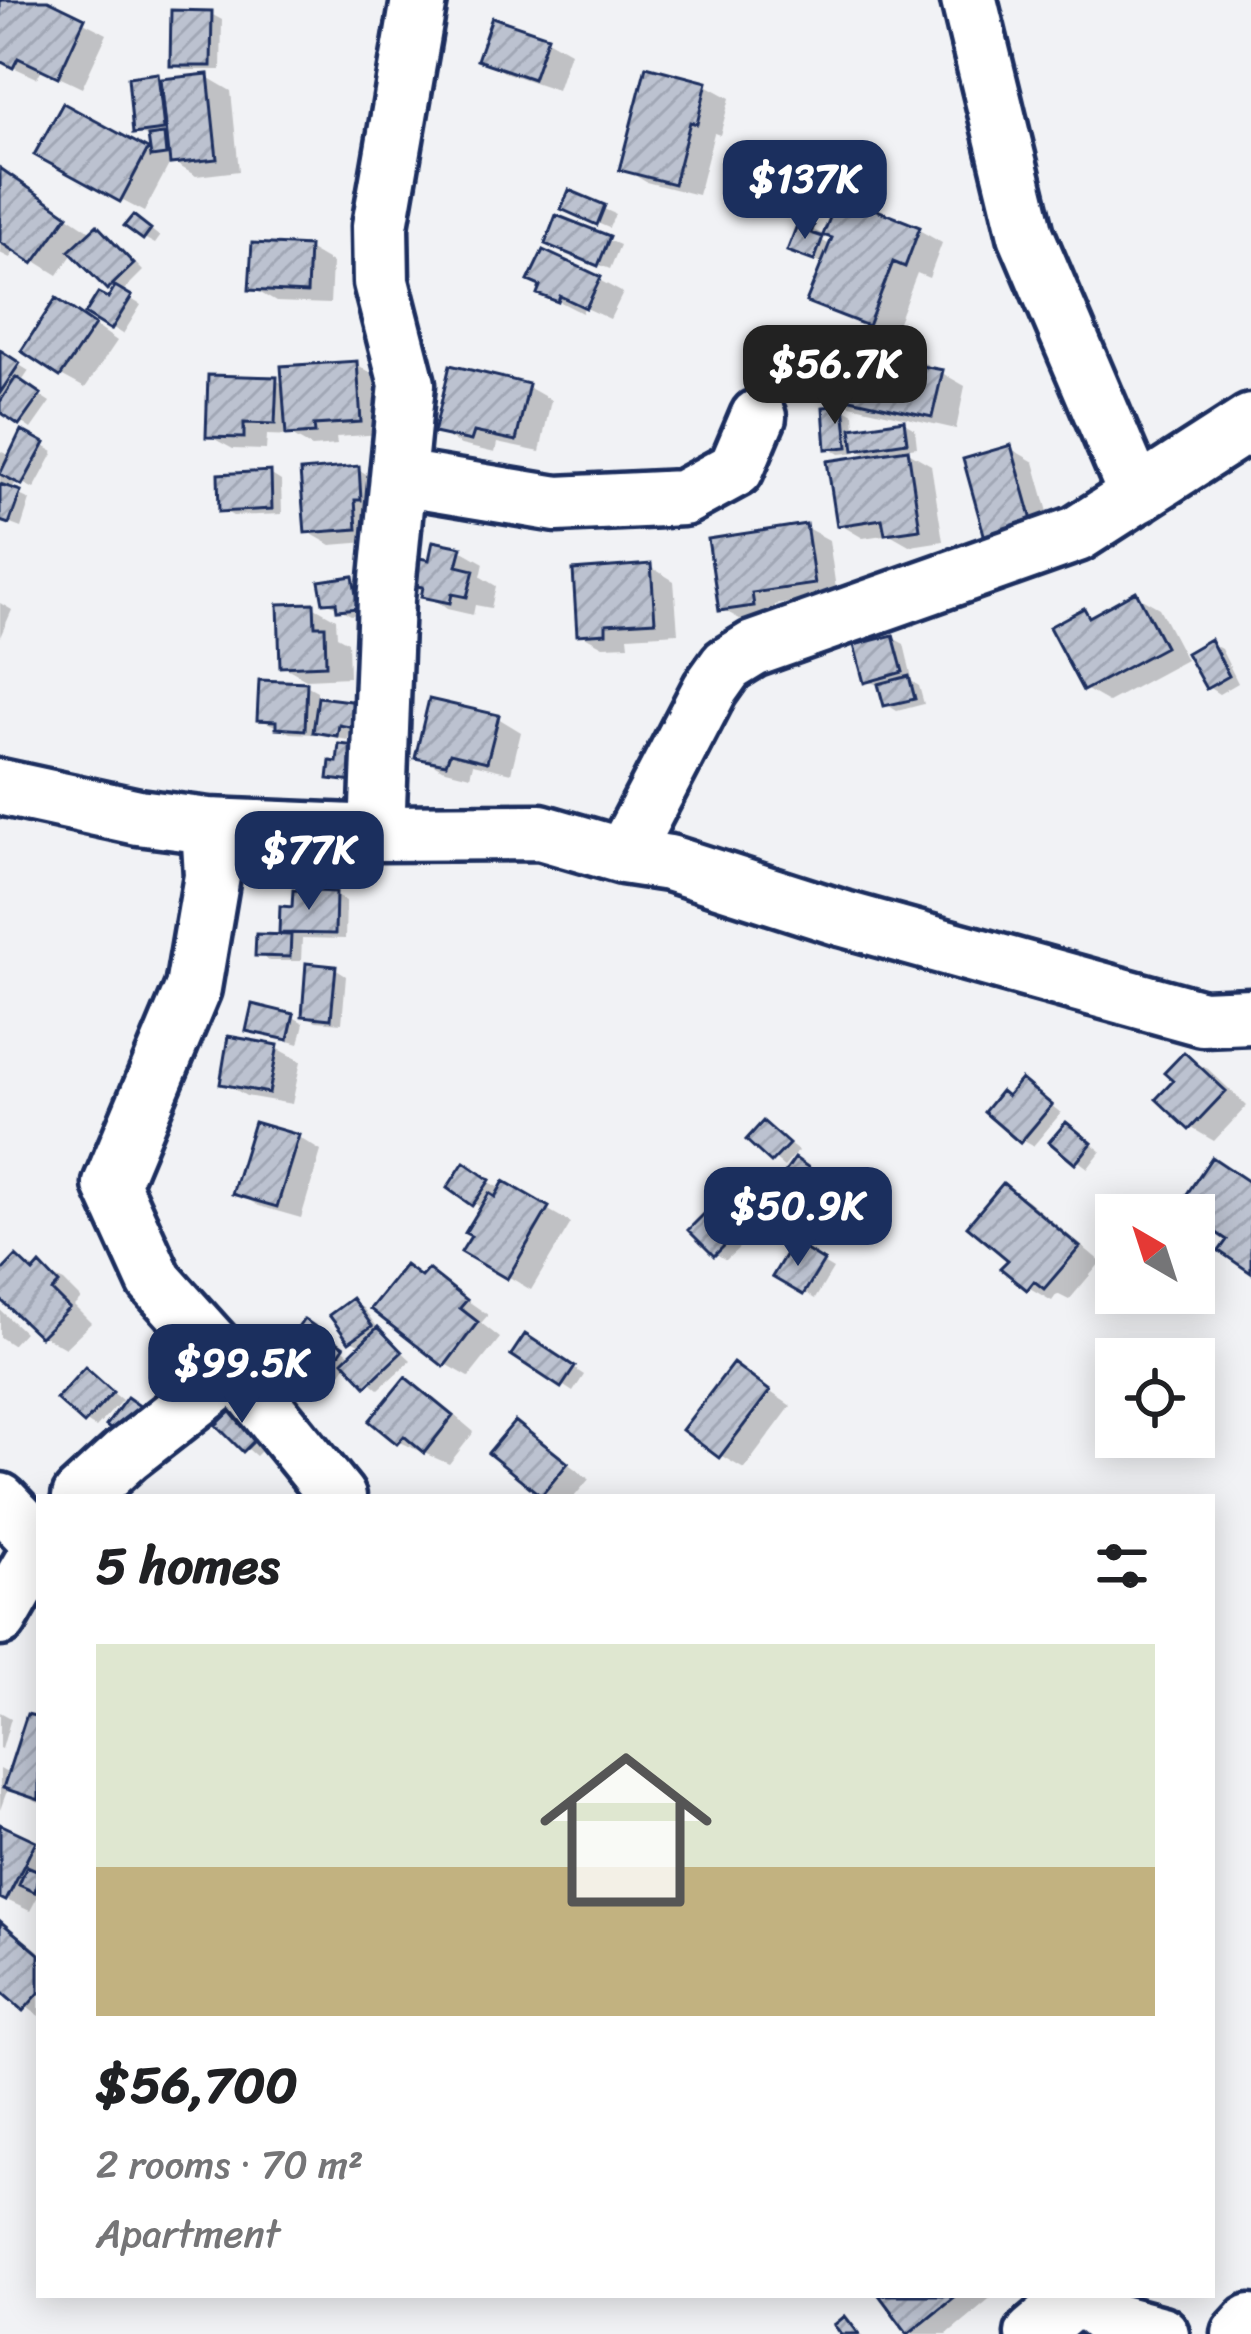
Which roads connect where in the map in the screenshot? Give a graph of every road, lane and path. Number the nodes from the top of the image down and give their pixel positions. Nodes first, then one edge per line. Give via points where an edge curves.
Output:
1 (419, 0) edge
2 (969, 0) edge
3 (758, 417) dead end
4 (1251, 422) edge
5 (400, 478) junction
6 (1137, 496) junction
7 (0, 787) edge
8 (209, 826) junction
9 (376, 832) junction
10 (623, 856) junction
11 (1251, 1016) edge
12 (236, 1370) junction
13 (83, 1494) edge
14 (336, 1494) edge
15 (0, 1501) edge
16 (36, 1543) edge
17 (36, 1552) edge
18 (0, 1618) edge
19 (1075, 2298) edge
20 (1083, 2298) edge
21 (1251, 2322) edge
22 (1033, 2334) edge
23 (1161, 2334) edge
24 (1240, 2334) edge

1 - 5 street via 380,226 384,298 406,384
2 - 6 street via 1026,235
3 - 5 street via 736,469 683,498 557,504
4 - 6 street
5 - 9 street
6 - 10 street via 1077,534 727,665
7 - 8 street
8 - 9 street
8 - 12 street via 212,876 193,988 111,1184 155,1281
9 - 10 street via 540,832
10 - 11 street via 1202,1018
12 - 13 street
12 - 14 street
15 - 16 street
17 - 18 street
19 - 22 street
20 - 23 street via 1109,2320
21 - 24 street

